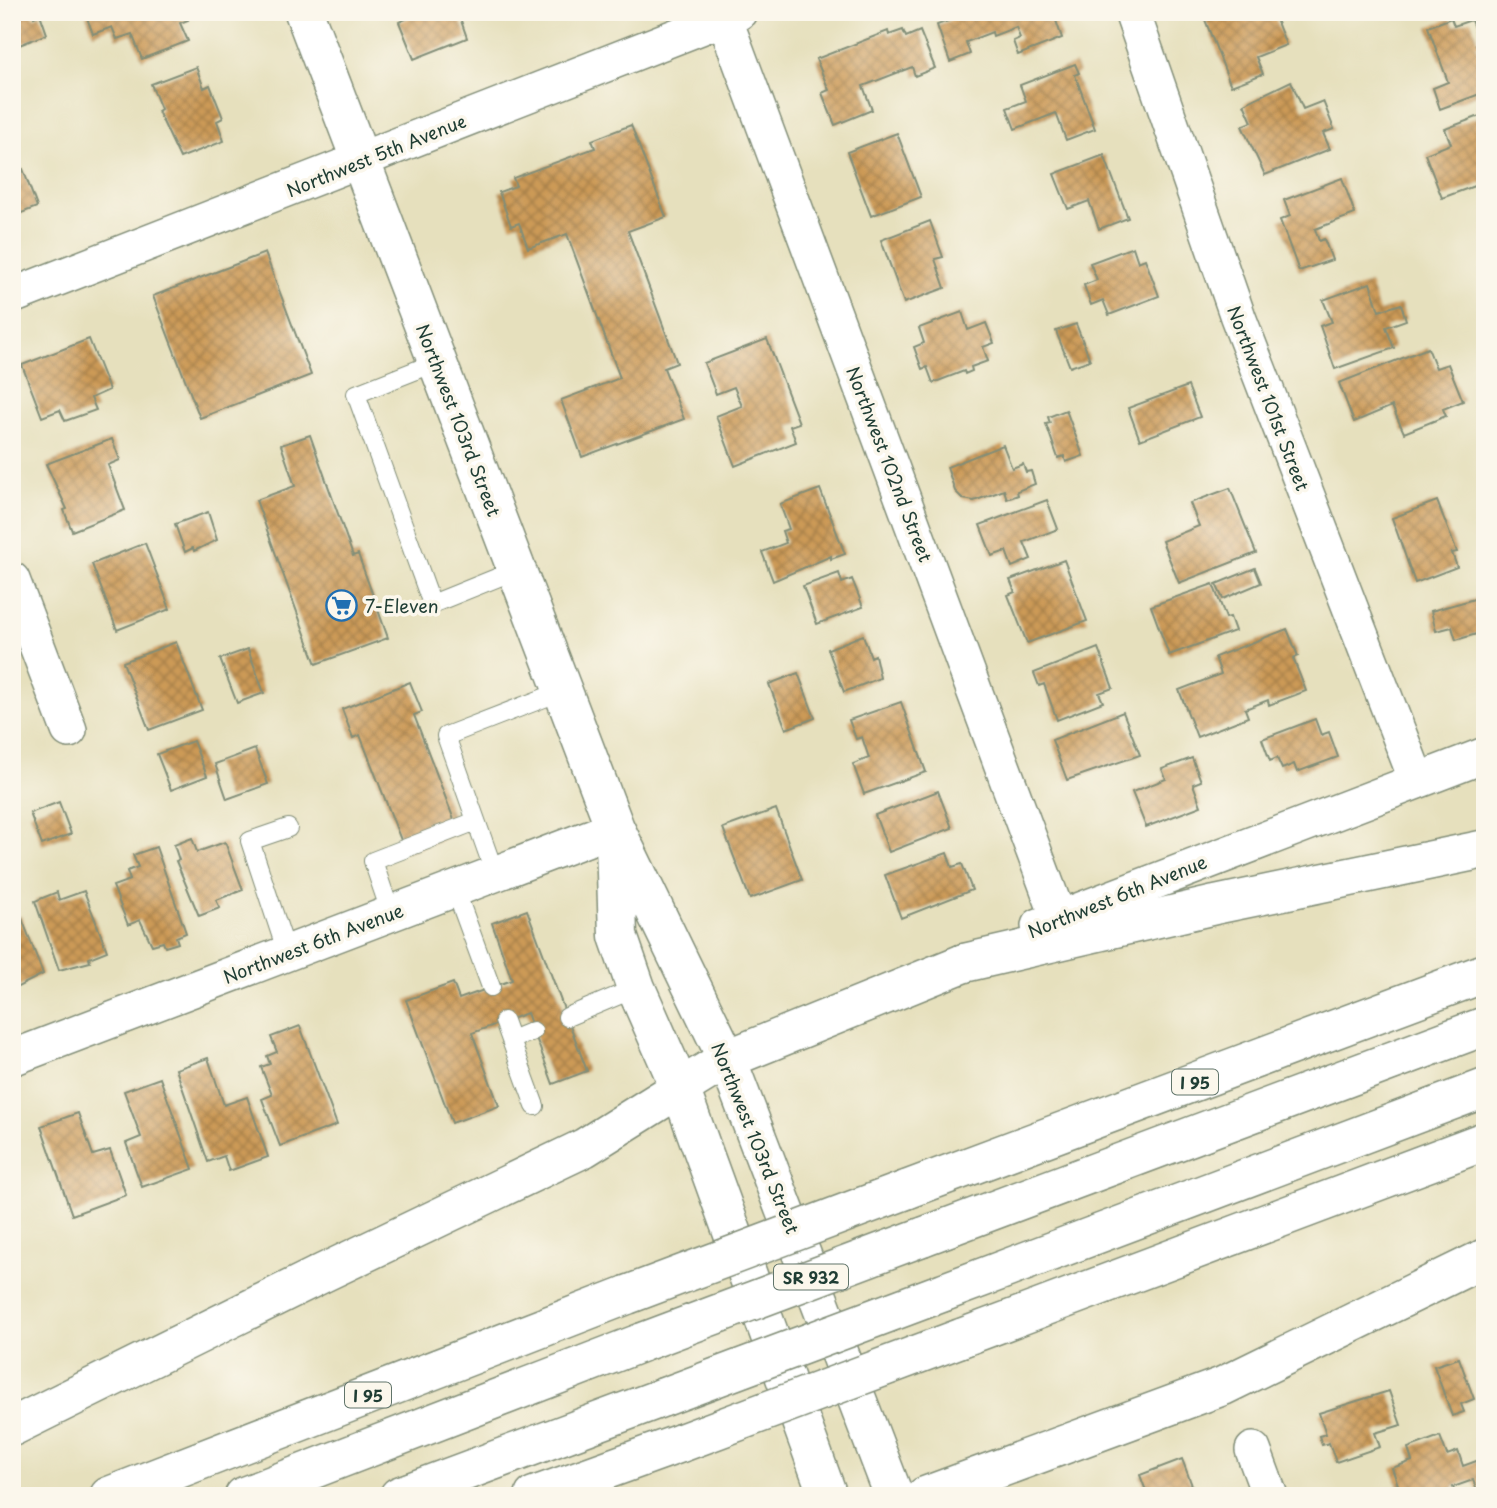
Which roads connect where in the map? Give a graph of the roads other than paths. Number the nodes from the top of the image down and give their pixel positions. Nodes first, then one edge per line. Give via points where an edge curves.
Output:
1 (304, 12) edge
2 (1132, 12) edge
3 (728, 14) edge
4 (361, 161) junction
5 (12, 296) edge
6 (437, 362) junction
7 (516, 570) junction
8 (12, 580) edge
9 (562, 691) junction
10 (69, 730) dead end
11 (1485, 755) edge
12 (1417, 780) junction
13 (476, 821) junction
14 (288, 828) dead end
15 (615, 828) junction
16 (1485, 849) edge
17 (495, 874) junction
18 (455, 889) junction
19 (391, 914) junction
20 (1058, 916) junction
21 (288, 953) junction
22 (964, 963) junction
23 (1485, 973) edge
24 (491, 987) dead end
25 (636, 988) junction
26 (567, 1017) dead end
27 (504, 1021) dead end
28 (1485, 1026) edge
29 (533, 1031) dead end
30 (511, 1040) junction
31 (12, 1058) edge
32 (727, 1059) junction
33 (680, 1088) junction
34 (1485, 1088) edge
35 (535, 1106) dead end
36 (1485, 1141) edge
37 (1485, 1258) edge
38 (12, 1427) edge
39 (1252, 1450) dead end
40 (1009, 1463) junction
41 (109, 1496) edge
42 (244, 1496) edge
43 (399, 1496) edge
44 (534, 1496) edge
45 (828, 1496) edge
46 (894, 1496) edge
47 (925, 1496) edge
48 (974, 1496) edge
49 (1270, 1496) edge

1 - 4 main road, Northwest 103rd Street / SR 932
2 - 12 street, Northwest 101st Street via 1238,317
3 - 4 street, Northwest 5th Avenue
3 - 20 street, Northwest 102nd Street
4 - 5 street, Northwest 5th Avenue
4 - 6 main road, Northwest 103rd Street / SR 932
6 - 7 main road, Northwest 103rd Street / SR 932
6 - 7 lane via 356,394 432,604
7 - 9 main road, Northwest 103rd Street / SR 932
8 - 10 street
9 - 13 lane via 446,736
9 - 15 main road, Northwest 103rd Street / SR 932
11 - 12 street, Northwest 6th Avenue
12 - 20 street, Northwest 6th Avenue
13 - 17 lane
13 - 19 lane via 373,861
14 - 21 lane via 250,841
15 - 17 street, Northwest 6th Avenue
15 - 25 main road, Northwest 103rd Street / SR 932 via 618,936
15 - 32 main road, Northwest 103rd Street / SR 932
16 - 22 main road
17 - 18 street, Northwest 6th Avenue
18 - 19 street, Northwest 6th Avenue
18 - 24 lane
19 - 21 street, Northwest 6th Avenue
20 - 22 street, Northwest 6th Avenue
21 - 31 street, Northwest 6th Avenue
22 - 32 main road, Northwest 6th Avenue
23 - 41 main road, I 95, bridge via 627,1295
25 - 26 lane
25 - 33 main road, Northwest 103rd Street / SR 932
27 - 30 lane
28 - 42 main road, bridge
29 - 30 lane
30 - 35 lane
32 - 33 main road, Northwest 6th Avenue
32 - 46 main road, Northwest 103rd Street / SR 932
33 - 38 main road, Northwest 6th Avenue via 584,1148
33 - 45 main road, Northwest 103rd Street / SR 932
34 - 43 main road, bridge
36 - 44 main road, bridge
37 - 40 main road via 1223,1386
39 - 49 street
40 - 47 main road
40 - 48 main road

